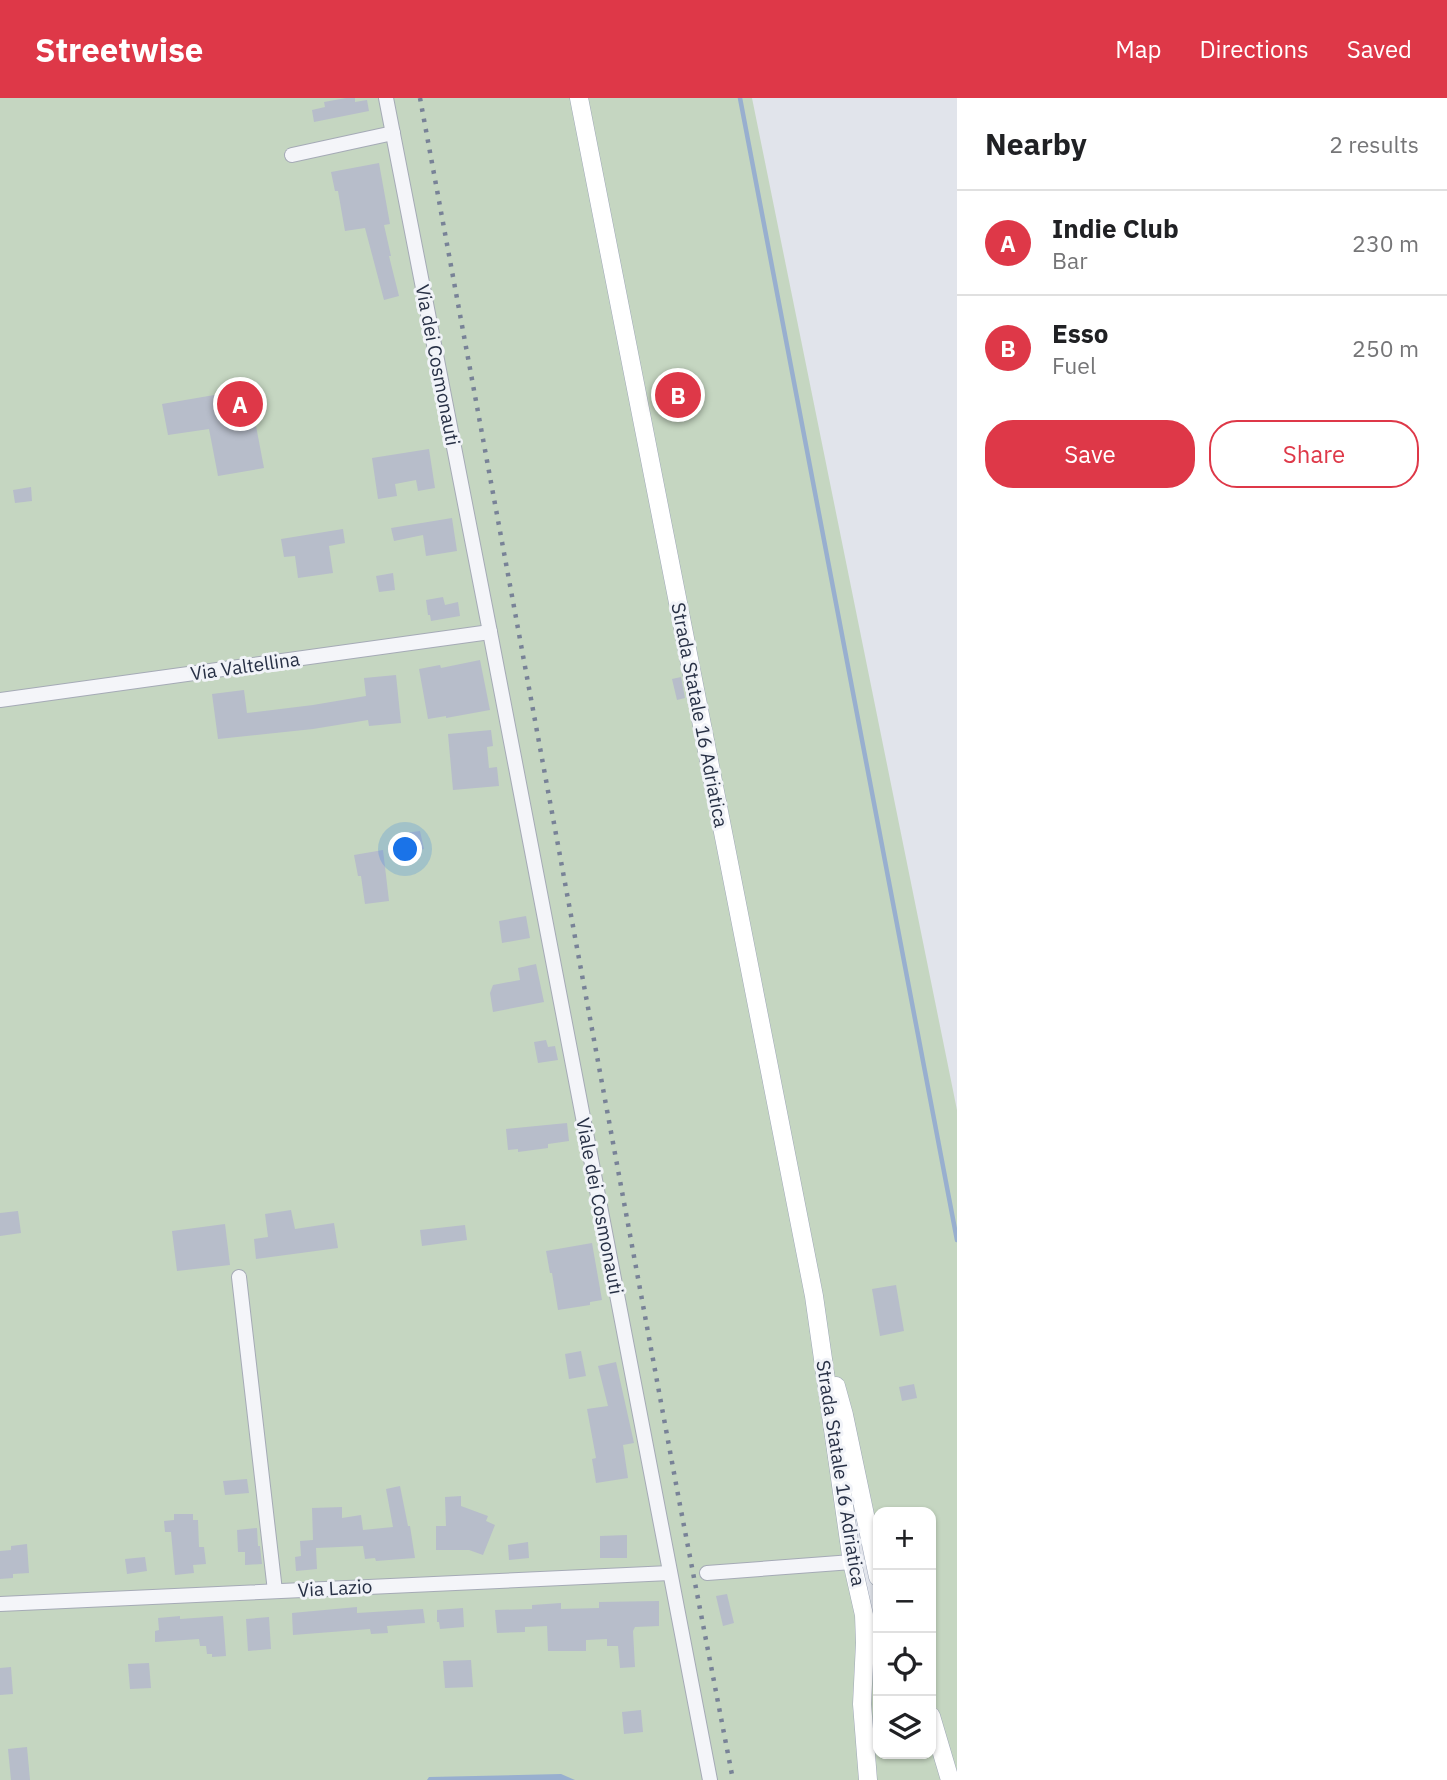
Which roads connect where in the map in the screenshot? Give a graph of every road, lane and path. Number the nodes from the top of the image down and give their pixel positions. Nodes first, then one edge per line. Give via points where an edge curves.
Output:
1 (386, 98) edge
2 (579, 98) edge
3 (393, 133) junction
4 (292, 155) dead end
5 (490, 632) junction
6 (0, 700) edge
7 (239, 1277) dead end
8 (820, 1333) junction
9 (852, 1562) junction
10 (877, 1570) edge
11 (670, 1573) junction
12 (707, 1573) dead end
13 (275, 1591) junction
14 (0, 1604) edge
15 (936, 1733) edge
16 (710, 1780) edge
17 (868, 1780) edge
18 (950, 1780) edge

1 - 3 street, Via dei Cosmonauti
2 - 8 main road, Strada Statale 16 Adriatica
3 - 4 street
3 - 5 street, Via dei Cosmonauti
5 - 6 street, Via Valtellina
5 - 11 street, Viale dei Cosmonauti
7 - 13 street
8 - 9 main road, Strada Statale 16 Adriatica
8 - 10 main road, Strada Statale 16 Adriatica via 844,1415
9 - 12 street
9 - 17 main road, Strada Statale 16 Adriatica via 864,1615 862,1704
11 - 13 street, Via Lazio
11 - 16 street, Viale dei Cosmonauti
13 - 14 street, Via Lazio
15 - 18 main road

